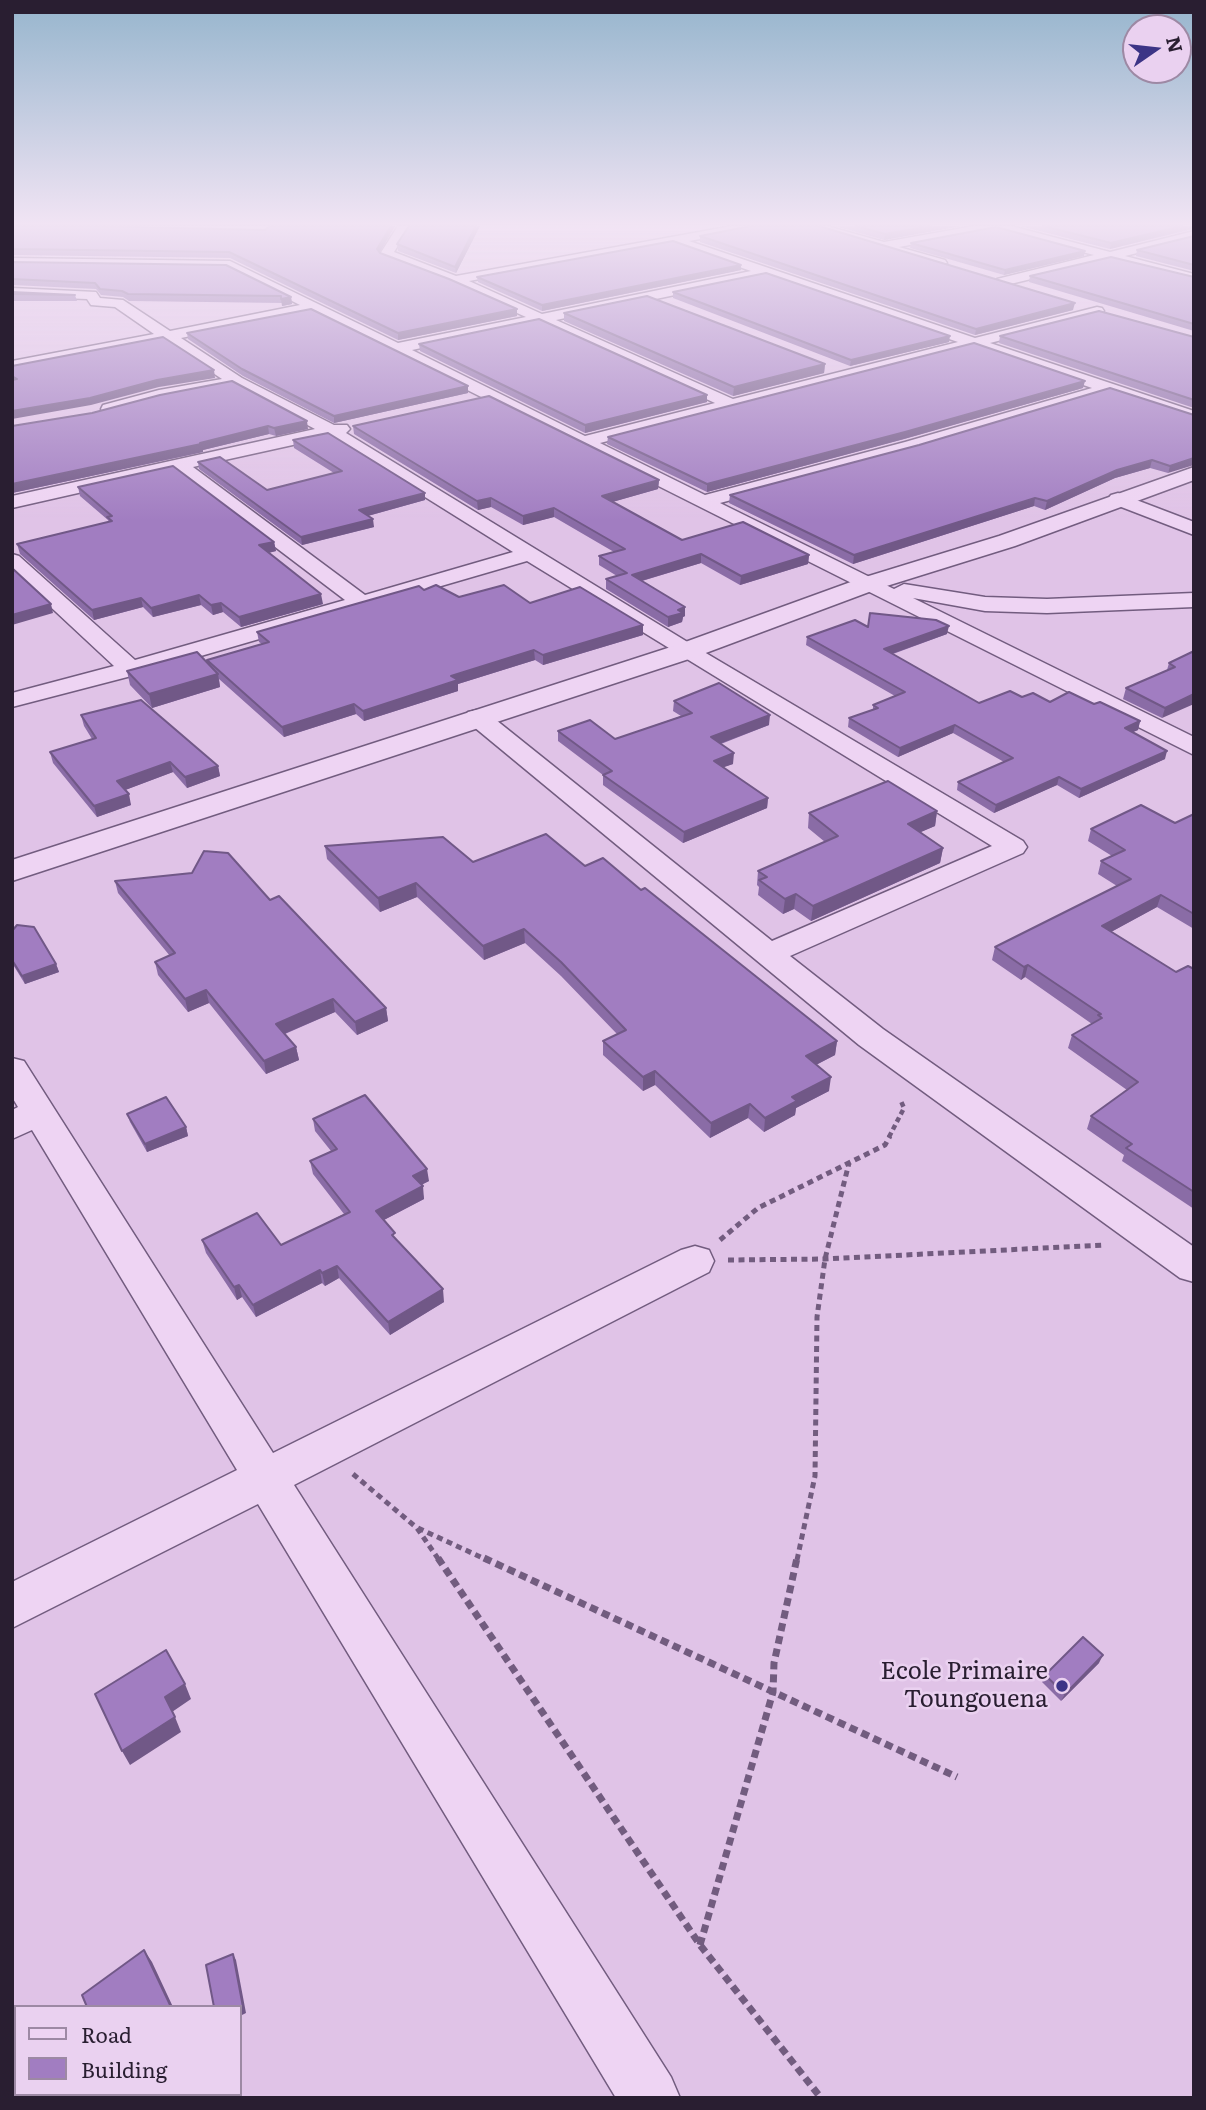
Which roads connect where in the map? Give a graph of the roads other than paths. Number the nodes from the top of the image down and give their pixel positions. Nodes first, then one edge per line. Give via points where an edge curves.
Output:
1 (149, 324) edge
2 (225, 324) edge
3 (350, 324) edge
4 (487, 324) edge
5 (504, 324) edge
6 (551, 324) edge
7 (922, 324) edge
8 (1049, 324) edge
9 (482, 329) junction
10 (166, 336) junction
11 (974, 342) junction
12 (398, 348) junction
13 (826, 365) edge
14 (12, 366) edge
15 (849, 374) junction
16 (236, 382) junction
17 (1109, 388) junction
18 (492, 396) junction
19 (465, 401) edge
20 (731, 404) junction
21 (93, 413) edge
22 (1194, 416) edge
23 (358, 425) edge
24 (331, 431) junction
25 (582, 442) junction
26 (179, 466) junction
27 (1194, 473) edge
28 (1118, 499) junction
29 (704, 501) junction
30 (12, 502) edge
31 (1194, 529) edge
32 (530, 554) junction
33 (12, 560) edge
34 (867, 584) junction
35 (1194, 600) edge
36 (362, 602) junction
37 (686, 651) junction
38 (131, 669) junction
39 (12, 700) edge
40 (477, 717) junction
41 (1194, 747) edge
42 (12, 871) edge
43 (768, 954) junction
44 (12, 1069) edge
45 (25, 1118) edge
46 (695, 1261) road end
47 (1194, 1267) edge
48 (266, 1477) junction
49 (12, 1606) edge
50 (650, 2098) edge

1 - 10 street
2 - 10 street
3 - 12 street
4 - 9 street
5 - 9 street
6 - 20 street
7 - 11 street
8 - 11 street
9 - 12 street
10 - 14 street
10 - 16 street
11 - 15 street
11 - 17 street
12 - 18 street
13 - 15 street
15 - 20 street
16 - 21 street via 159,395
16 - 24 street
17 - 22 street
17 - 29 street
18 - 19 street
18 - 25 street
20 - 25 street
23 - 24 street
24 - 26 street
24 - 32 street
25 - 29 street
26 - 30 street
26 - 36 street
27 - 28 street
28 - 31 street
28 - 34 street via 1007,541
29 - 34 street
32 - 36 street
32 - 37 street
33 - 38 street
34 - 35 street via 985,604
34 - 37 street
34 - 41 street
36 - 38 street
37 - 40 street
37 - 43 street via 1013,847
38 - 39 street
40 - 42 street
40 - 43 street
43 - 47 street via 871,1037
44 - 45 street
45 - 48 street
46 - 48 street
48 - 49 street
48 - 50 street

